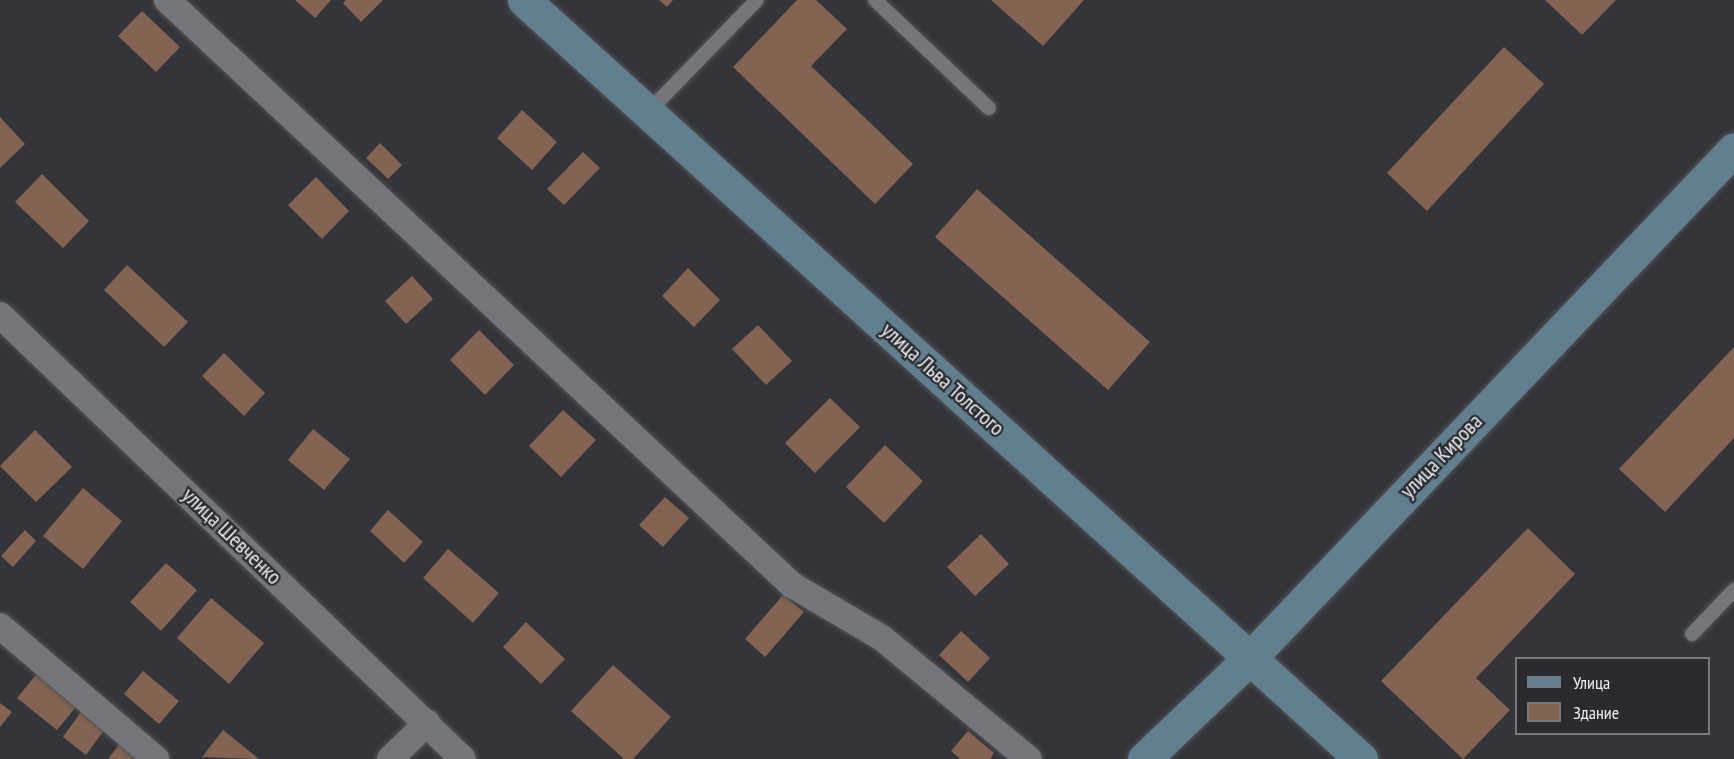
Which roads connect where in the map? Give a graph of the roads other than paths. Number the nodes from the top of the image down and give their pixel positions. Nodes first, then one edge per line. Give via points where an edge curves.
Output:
1 (167, 0) edge
2 (524, 0) edge
3 (757, 0) edge
4 (875, 0) edge
5 (989, 108) dead end
6 (648, 112) junction
7 (1734, 149) edge
8 (0, 315) edge
9 (1734, 590) edge
10 (0, 626) edge
11 (1692, 634) dead end
12 (1250, 658) junction
13 (427, 723) junction
14 (156, 759) edge
15 (390, 759) edge
16 (463, 759) edge
17 (1029, 759) edge
18 (1144, 759) edge
19 (1361, 759) edge

1 - 17 street via 792,585 882,638
2 - 6 street, улица Льва Толстого
3 - 6 lane
4 - 5 lane
6 - 12 street, улица Льва Толстого
7 - 12 street, улица Кирова
8 - 13 street, улица Шевченко
9 - 11 lane
10 - 14 street
12 - 18 street, улица Кирова
12 - 19 street, улица Льва Толстого
13 - 15 street
13 - 16 street, улица Шевченко

